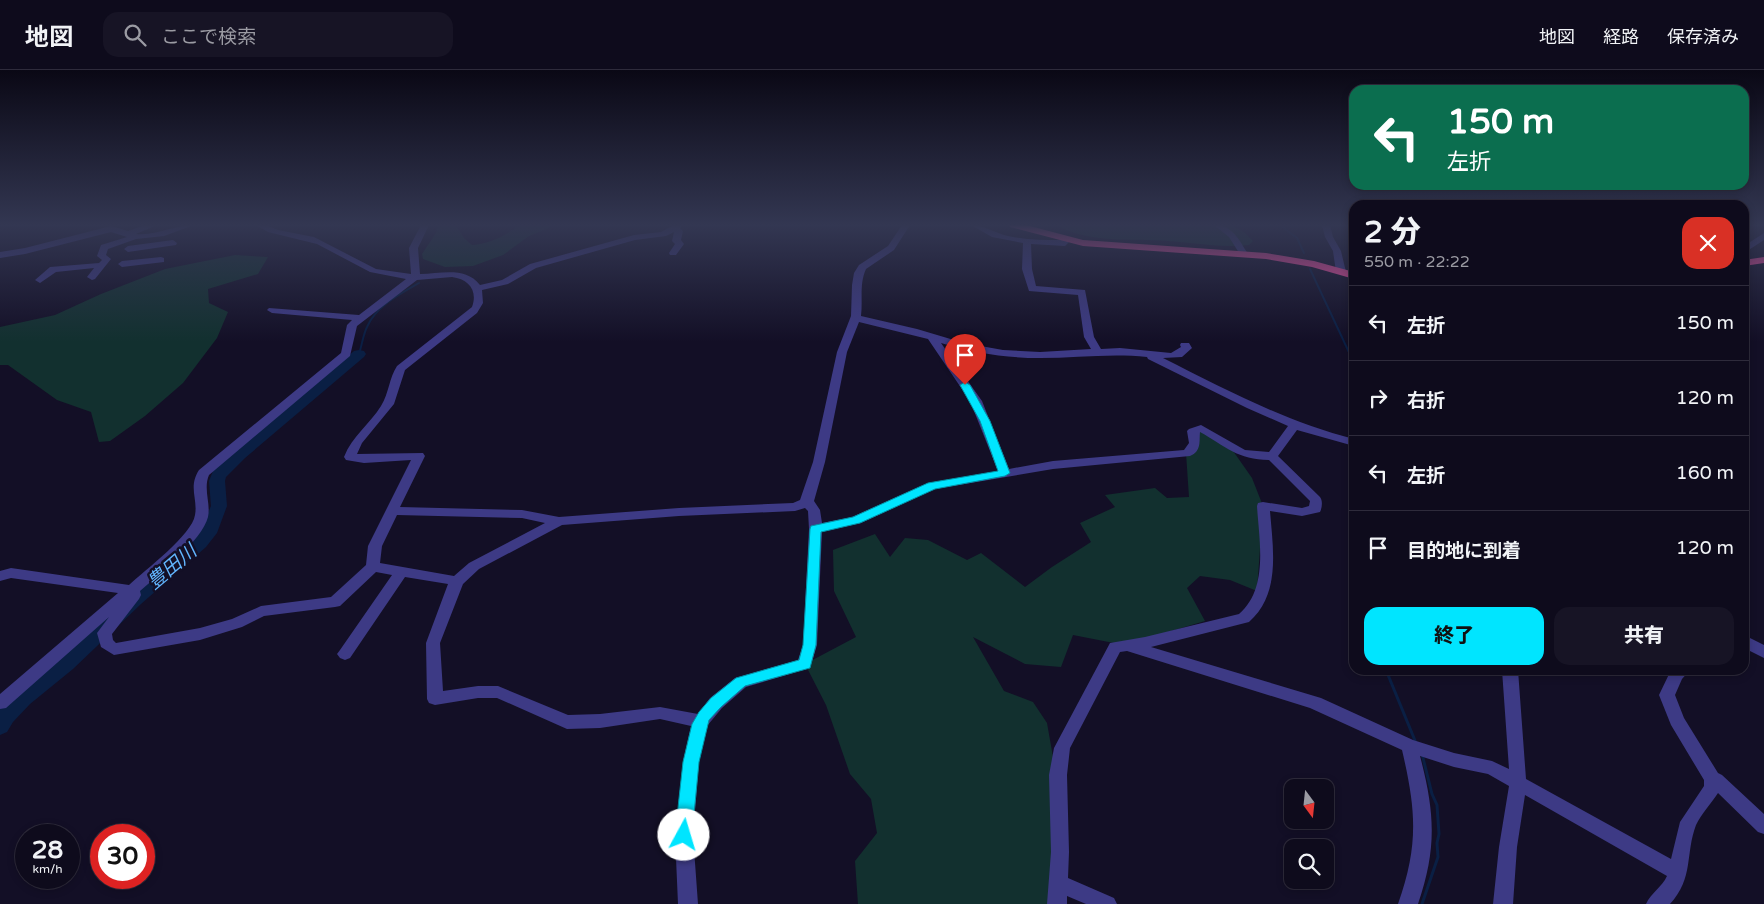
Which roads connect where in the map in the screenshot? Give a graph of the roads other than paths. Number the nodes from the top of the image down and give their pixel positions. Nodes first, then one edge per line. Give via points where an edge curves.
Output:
1 (356, 264) edge
2 (415, 264) edge
3 (540, 264) edge
4 (867, 264) edge
5 (1027, 264) edge
6 (1310, 264) edge
7 (1340, 264) edge
8 (102, 265) joint
9 (1342, 272) junction
10 (1349, 274) edge
11 (415, 276) junction
12 (92, 278) dead end
13 (40, 280) dead end
14 (477, 288) junction
15 (272, 310) dead end
16 (360, 318) junction
17 (856, 318) junction
18 (931, 336) junction
19 (1185, 345) dead end
20 (1098, 352) junction
21 (1144, 354) junction
22 (1295, 425) junction
23 (1349, 442) edge
24 (1272, 456) junction
25 (1005, 473) junction
26 (807, 501) junction
27 (395, 511) junction
28 (559, 521) junction
29 (816, 529) junction
30 (373, 567) junction
31 (402, 570) junction
32 (0, 576) edge
33 (457, 581) junction
34 (132, 590) junction
35 (1749, 644) edge
36 (1124, 645) junction
37 (1764, 652) edge
38 (345, 654) dead end
39 (1510, 675) edge
40 (1676, 675) edge
41 (0, 703) edge
42 (701, 721) junction
43 (1409, 746) junction
44 (1712, 779) junction
45 (1518, 783) junction
46 (1764, 826) edge
47 (1679, 873) junction
48 (1057, 882) junction
49 (688, 904) edge
50 (1057, 904) edge
51 (1107, 904) edge
52 (1408, 904) edge
53 (1504, 904) edge
54 (1656, 904) edge

1 - 11 street via 365,269
2 - 11 street
3 - 14 street via 505,282
4 - 17 street via 859,272 855,291
5 - 20 street via 1032,289 1082,292 1089,337
6 - 9 highway
7 - 9 street
8 - 12 street
8 - 13 street via 53,269
9 - 10 highway
11 - 14 street via 457,274 468,278
11 - 16 street
14 - 27 street via 480,293 474,312 410,359 395,376 389,403 352,451 350,457 353,459 419,456 393,508
15 - 16 street
16 - 34 street via 352,325 346,354 203,473 199,484 202,514 199,524 190,537
17 - 18 street
17 - 26 street via 842,352 822,455
18 - 20 street via 962,346 1018,354
18 - 25 street via 976,402
19 - 21 street via 1187,348 1178,355
20 - 21 street
21 - 22 street
22 - 23 street
22 - 24 street
24 - 25 street via 1240,454 1201,428 1193,431 1195,443 1192,451 1186,453 1053,465
24 - 36 street via 1317,504 1315,509 1302,512 1263,506 1267,569 1252,614 1160,639
25 - 29 street via 932,486 856,520
26 - 28 street via 795,507
26 - 29 street via 814,510
27 - 28 street via 522,514
27 - 30 street via 390,514 375,546
28 - 33 street via 474,566
29 - 42 street via 810,645 805,664 741,682 716,702
30 - 31 street
30 - 34 street via 335,602 261,611 200,634 114,649 106,643 104,633 134,595
31 - 33 street
31 - 38 street
32 - 34 street via 21,574
33 - 42 street via 433,643 435,699 498,692 567,722 660,713
34 - 41 street
35 - 37 street
36 - 43 street via 1315,702
36 - 48 street via 1115,647 1062,748 1058,775 1060,852
39 - 45 street
40 - 44 street via 1667,695 1677,720
42 - 49 street via 691,762 684,835
43 - 45 street via 1492,768
43 - 52 street via 1422,795 1425,828 1417,881
44 - 46 street
44 - 47 street via 1713,787 1687,824
45 - 47 street
45 - 53 street via 1508,847
47 - 54 street via 1667,896
48 - 50 street
48 - 51 street

